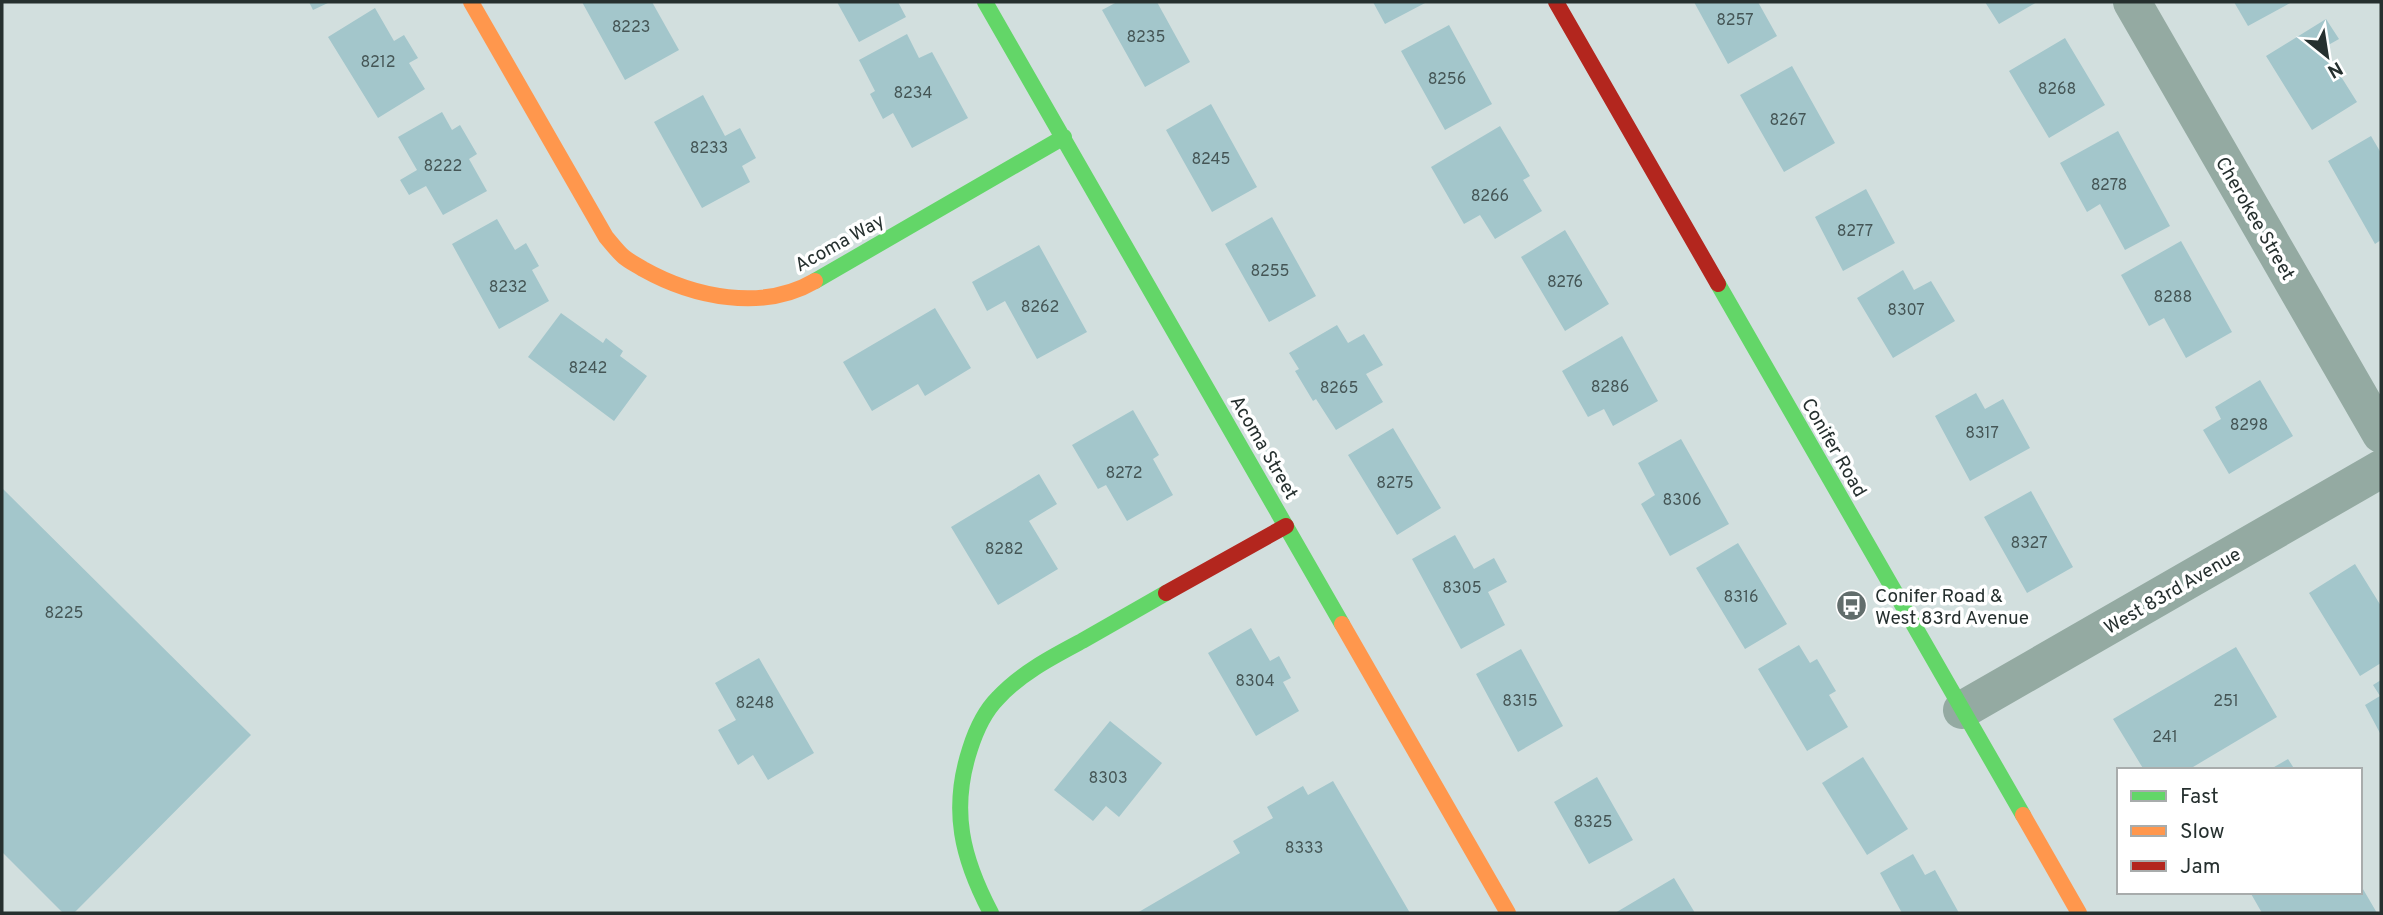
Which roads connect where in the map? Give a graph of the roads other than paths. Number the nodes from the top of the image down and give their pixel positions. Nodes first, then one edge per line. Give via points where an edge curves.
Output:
1 (471, 2) edge
2 (985, 2) edge
3 (1556, 2) edge
4 (2132, 2) edge
5 (1064, 137) junction
6 (2381, 434) edge
7 (2381, 470) edge
8 (1286, 526) junction
9 (1962, 710) junction
10 (991, 913) edge
11 (1508, 913) edge
12 (2079, 913) edge

1 - 5 street, Acoma Way via 606,237 625,258 690,291 746,299 807,286
2 - 5 street, Acoma Street
3 - 9 street, Conifer Road
4 - 6 street, Cherokee Street
5 - 8 street, Acoma Street
7 - 9 street, West 83rd Avenue
8 - 10 street via 1047,660 992,703 979,723 960,779 958,827 969,866
8 - 11 street, Acoma Street
9 - 12 street, Conifer Road

